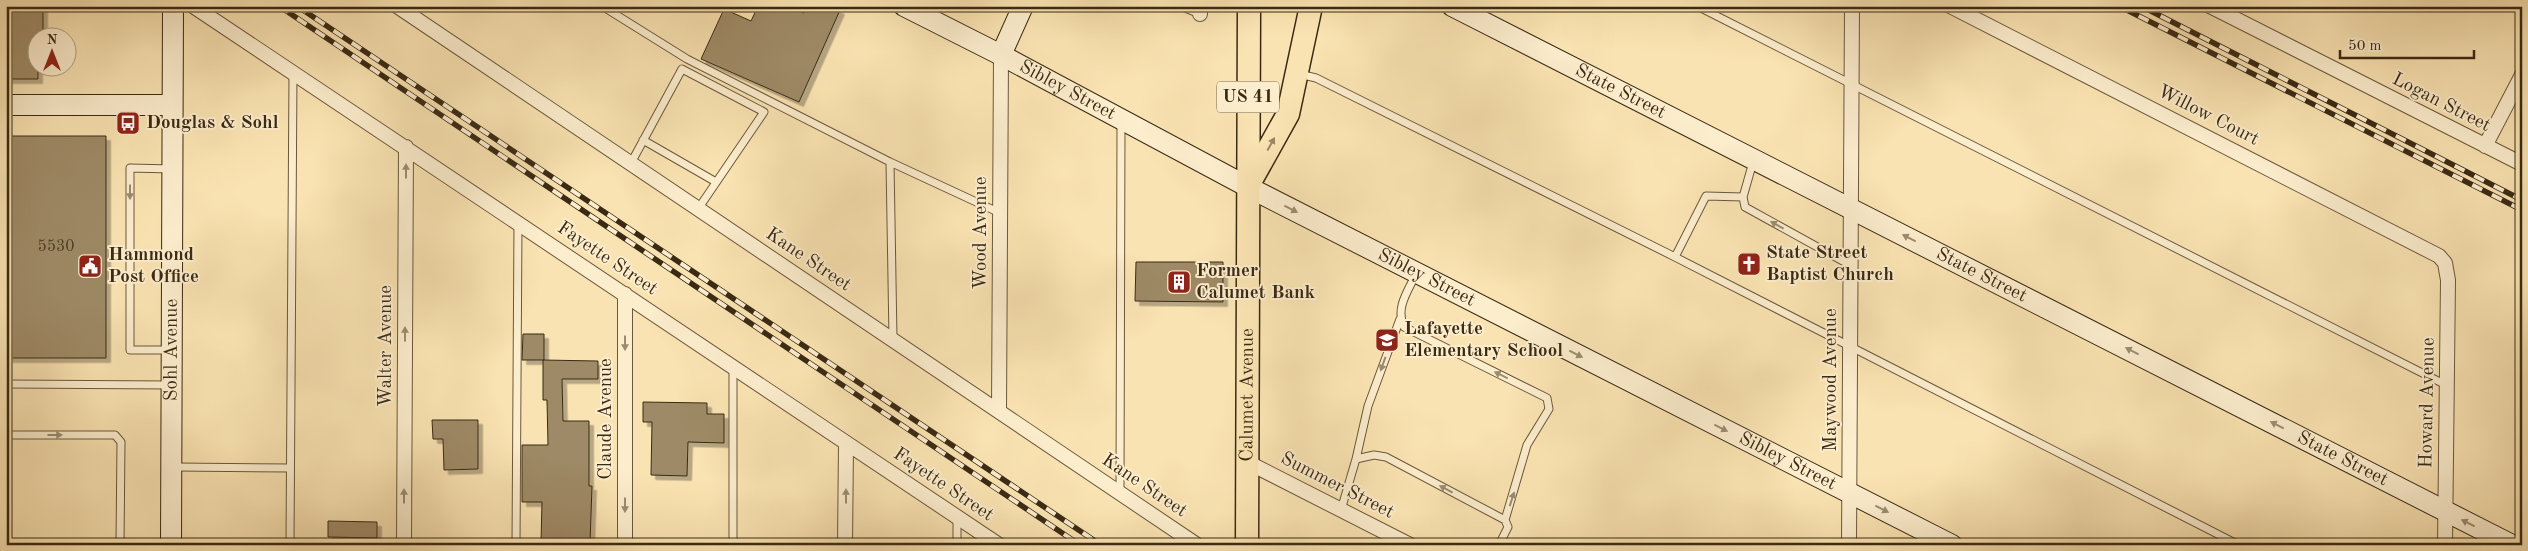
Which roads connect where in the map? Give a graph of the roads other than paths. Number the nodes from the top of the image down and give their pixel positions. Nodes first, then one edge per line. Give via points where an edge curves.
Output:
1 (173, 6) edge
2 (193, 6) edge
3 (397, 6) edge
4 (602, 6) edge
5 (904, 6) edge
6 (1023, 6) edge
7 (1180, 6) edge
8 (1249, 6) edge
9 (1311, 6) edge
10 (1452, 6) edge
11 (1697, 6) edge
12 (1852, 6) edge
13 (1950, 6) edge
14 (2210, 6) edge
15 (1200, 10) edge
16 (1001, 55) junction
17 (688, 59) junction
18 (682, 69) junction
19 (293, 71) junction
20 (1296, 74) junction
21 (2522, 75) edge
22 (1851, 85) junction
23 (771, 101) junction
24 (172, 104) junction
25 (6, 105) edge
26 (764, 112) junction
27 (1121, 119) junction
28 (643, 140) junction
29 (2486, 146) junction
30 (406, 147) junction
31 (1754, 160) junction
32 (890, 162) junction
33 (630, 163) junction
34 (2522, 164) edge
35 (172, 169) junction
36 (716, 182) junction
37 (1248, 187) junction
38 (1743, 197) junction
39 (1851, 208) junction
40 (698, 209) junction
41 (1000, 214) junction
42 (518, 222) junction
43 (1675, 257) junction
44 (2445, 263) joint
45 (1850, 265) junction
46 (1417, 273) junction
47 (625, 294) junction
48 (1400, 319) junction
49 (893, 340) junction
50 (1850, 346) junction
51 (172, 350) junction
52 (734, 367) junction
53 (6, 384) edge
54 (171, 385) junction
55 (2447, 385) junction
56 (999, 411) junction
57 (6, 436) edge
58 (846, 444) junction
59 (1356, 459) junction
60 (1247, 462) junction
61 (171, 467) junction
62 (290, 468) junction
63 (1120, 493) junction
64 (1850, 493) junction
65 (1341, 510) junction
66 (2445, 510) junction
67 (957, 517) junction
68 (1505, 520) junction
69 (120, 545) edge
70 (170, 545) edge
71 (290, 545) edge
72 (404, 545) edge
73 (516, 545) edge
74 (625, 545) edge
75 (733, 545) edge
76 (845, 545) edge
77 (957, 545) edge
78 (999, 545) edge
79 (1197, 545) edge
80 (1247, 545) edge
81 (1410, 545) edge
82 (1499, 545) edge
83 (1849, 545) edge
84 (1952, 545) edge
85 (2239, 545) edge
86 (2445, 545) edge
87 (2512, 545) edge

1 - 24 street, Sohl Avenue
2 - 19 street, Fayette Street
3 - 33 street, Kane Street
4 - 17 lane
5 - 16 street, Sibley Street
6 - 16 street
7 - 15 lane
8 - 37 main road, Calumet Avenue / US 41
9 - 20 main road
10 - 31 street, State Street
11 - 22 lane
12 - 22 street, Maywood Avenue
13 - 44 street, Willow Court via 2430,249
14 - 29 street, Logan Street
16 - 27 street, Sibley Street
16 - 41 street, Wood Avenue
17 - 18 lane
17 - 23 lane
18 - 26 lane
18 - 28 lane
19 - 30 street, Fayette Street
19 - 62 lane
37 -> 20 main road via 1288,114
20 - 43 lane via 1316,78
21 - 29 street
22 - 39 street, Maywood Avenue
22 - 55 lane
23 - 26 lane
23 - 32 lane
24 - 25 street
24 - 35 street, Sohl Avenue
26 - 36 lane
27 - 37 street, Sibley Street
27 - 63 lane
28 - 33 lane
28 - 36 lane
29 - 34 street, Logan Street
30 - 42 street, Fayette Street
72 -> 30 street, Walter Avenue
31 - 38 lane
31 - 39 street, State Street
32 - 41 lane
32 - 49 lane
33 - 40 street, Kane Street
35 - 51 street, Sohl Avenue
35 -> 51 lane via 130,168 130,350
36 - 40 lane
37 -> 46 street, Sibley Street
37 - 60 main road, Calumet Avenue / US 41
38 - 43 lane via 1706,196
45 -> 38 lane via 1745,207
39 - 45 street, Maywood Avenue
66 -> 39 street, State Street
40 - 49 street, Kane Street
41 - 56 street, Wood Avenue
42 - 47 street, Fayette Street
42 - 73 lane
43 - 50 lane
44 - 55 street, Howard Avenue via 2448,280
45 - 50 street, Maywood Avenue
46 - 48 lane via 1401,305
46 -> 64 street, Sibley Street
47 - 52 street, Fayette Street
47 -> 74 street, Claude Avenue
48 -> 59 lane via 1368,406
68 -> 48 lane via 1527,445 1549,409 1547,398 1409,332
49 - 56 street, Kane Street
50 - 64 street, Maywood Avenue
50 - 85 lane
51 - 54 street, Sohl Avenue
52 - 58 street, Fayette Street
52 - 75 lane
53 - 54 lane
54 - 61 street, Sohl Avenue
55 - 66 street, Howard Avenue
56 - 63 street, Kane Street
57 -> 69 lane via 115,435 122,442
58 - 67 street, Fayette Street
76 -> 58 street
59 - 65 lane
68 -> 59 lane via 1386,457 1374,455
60 - 65 street, Summer Street
60 - 80 main road, Calumet Avenue / US 41
61 - 62 lane
61 - 70 street, Sohl Avenue
62 - 71 lane
63 - 79 street, Kane Street
64 - 83 street, Maywood Avenue
64 -> 84 street, Sibley Street
65 - 81 street, Summer Street
66 - 86 street, Howard Avenue
87 -> 66 street, State Street
67 - 77 lane
67 - 78 street, Fayette Street
68 - 82 lane via 1508,527

